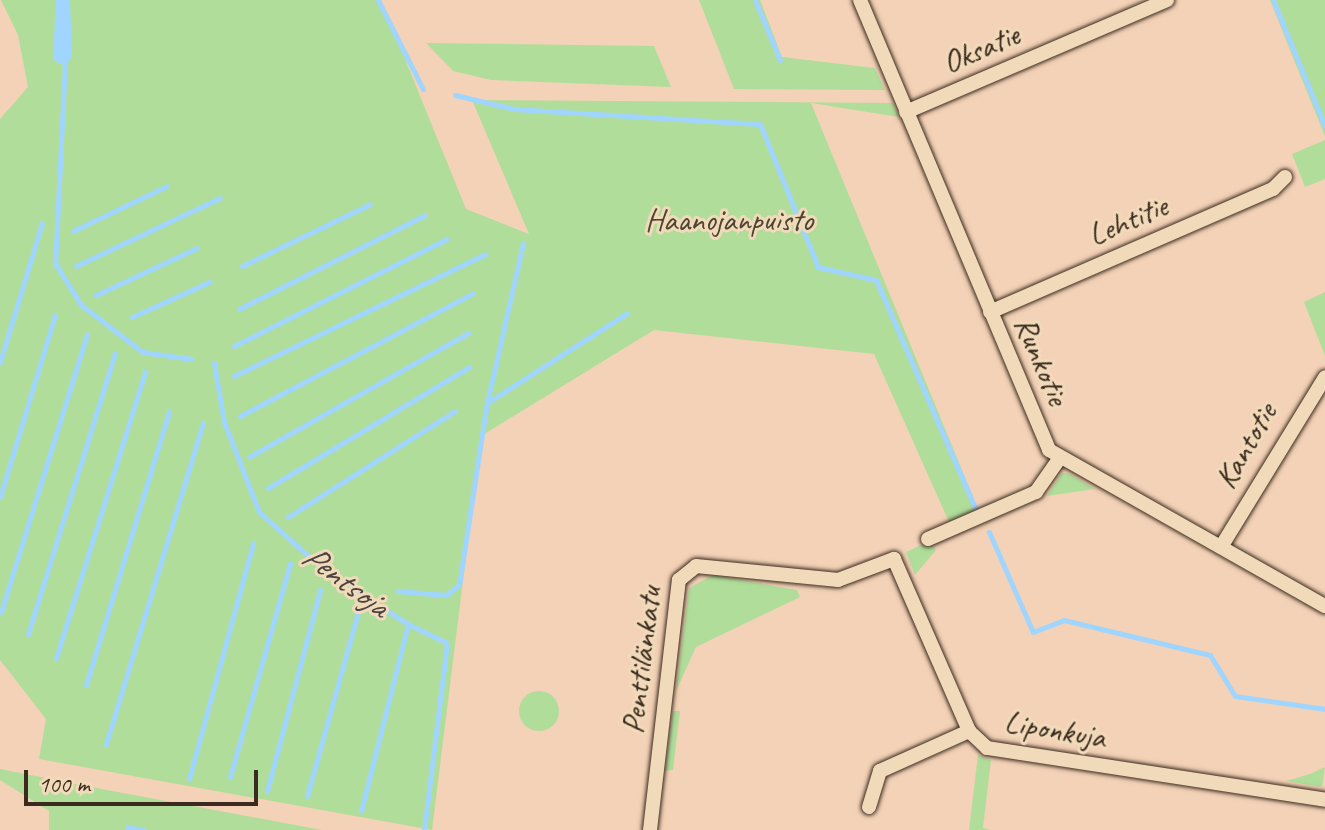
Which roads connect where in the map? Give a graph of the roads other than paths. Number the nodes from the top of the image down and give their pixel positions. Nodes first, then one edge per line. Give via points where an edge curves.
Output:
1 (860, 0) edge
2 (1167, 0) edge
3 (906, 112) junction
4 (1285, 177) dead end
5 (990, 312) junction
6 (1325, 377) edge
7 (1058, 460) junction
8 (928, 539) dead end
9 (1221, 547) junction
10 (894, 559) joint
11 (1325, 606) edge
12 (969, 731) junction
13 (1325, 800) edge
14 (869, 807) dead end
15 (650, 830) edge

1 - 3 street, Runkotie
2 - 3 street, Oksatie
3 - 5 street, Runkotie
4 - 5 street, Lehtitie via 1273,189
5 - 7 street, Runkotie
6 - 9 street, Kantotie
7 - 8 street via 1036,492
7 - 9 street
9 - 11 street
10 - 12 street, Liponkuja
10 - 15 street, Penttilänkatu via 838,580 702,566 682,572
12 - 13 street, Liponkuja via 996,751
12 - 14 street via 880,771

